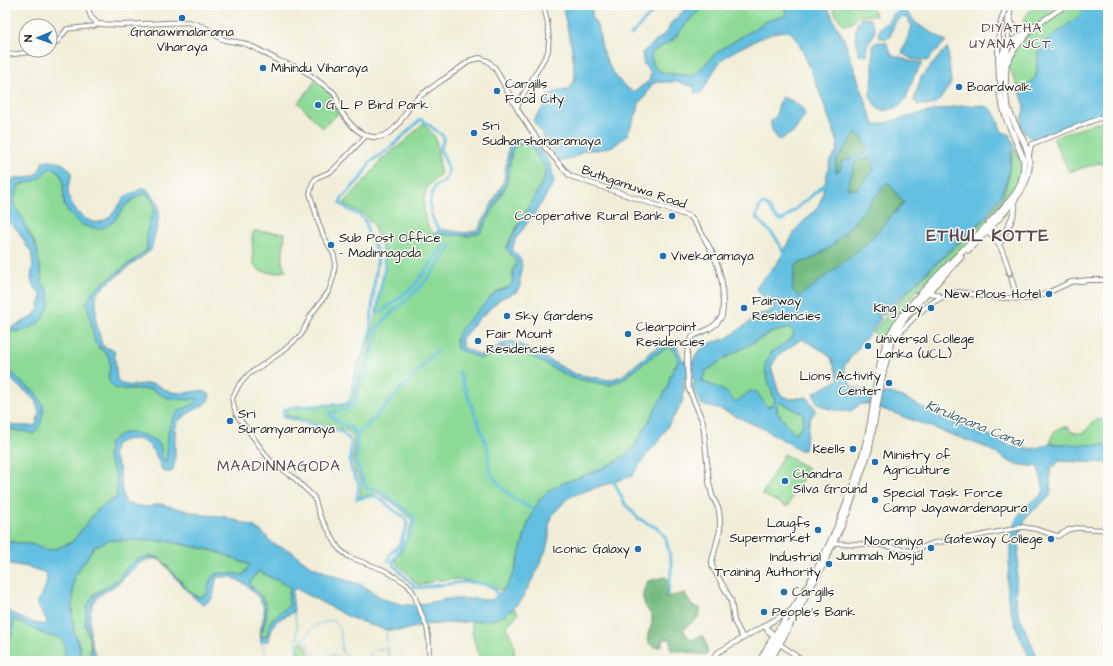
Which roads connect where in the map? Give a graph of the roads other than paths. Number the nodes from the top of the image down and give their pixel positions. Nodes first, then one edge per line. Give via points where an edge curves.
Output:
1 (87, 5) edge
2 (543, 5) edge
3 (1066, 5) edge
4 (1008, 7) edge
5 (1040, 22) junction
6 (1000, 23) junction
7 (98, 24) junction
8 (1027, 34) junction
9 (58, 41) edge
10 (1007, 46) junction
11 (18, 54) edge
12 (5, 61) edge
13 (1007, 64) junction
14 (1000, 94) junction
15 (520, 100) junction
16 (513, 101) junction
17 (517, 109) junction
18 (1108, 115) edge
19 (366, 136) junction
20 (1029, 161) junction
21 (1014, 202) junction
22 (986, 230) junction
23 (999, 244) junction
24 (1108, 280) edge
25 (930, 288) junction
26 (940, 297) junction
27 (1016, 298) junction
28 (891, 342) junction
29 (878, 386) junction
30 (875, 408) junction
31 (1108, 530) edge
32 (834, 543) junction
33 (800, 606) junction
34 (793, 610) junction
35 (774, 620) junction
36 (766, 625) junction
37 (781, 626) junction
38 (774, 636) junction
39 (743, 638) junction
40 (780, 644) junction
41 (429, 661) edge
42 (713, 661) edge
43 (760, 661) edge
44 (764, 661) edge
45 (770, 661) edge
46 (803, 661) edge

1 - 7 main road via 91,17
2 - 15 street via 548,20 548,52
3 - 5 main road
4 - 5 main road via 1012,24 1019,30
4 - 6 main road
4 - 10 main road
5 - 8 main road
5 - 10 main road
6 - 10 main road via 1000,43
6 - 14 main road via 997,42
7 - 9 street via 67,29
7 - 19 main road via 121,26 189,22 204,27 222,39 255,48 279,61 302,69 334,93 341,112 349,123
8 - 10 main road via 1012,46
8 - 13 highway via 1011,53
10 - 13 highway
10 - 14 highway via 1002,56
11 - 12 street via 8,55
13 - 20 highway via 1008,109 1026,147
14 - 22 highway via 1003,111 1024,160 1024,167 1017,190
15 - 16 street
15 - 17 street
16 - 17 main road, Buthgamuwa Road
16 - 19 main road, Buthgamuwa Road via 495,68 488,61 480,58 471,60 422,94 388,134 375,138
17 - 39 main road, Buthgamuwa Road via 535,136 574,178 691,217 713,254 722,279 722,316 709,329 692,336 688,345 687,378 691,398 703,422 708,482 719,510 720,530 712,566 731,600 734,621
18 - 20 street via 1032,144
19 - 41 street via 332,171 316,178 312,184 310,194 318,221 335,258 335,270 329,291 311,315 301,335 284,351 249,374 237,388 232,399 236,414 269,459 314,497 320,516 339,549 349,557 384,570 407,584 415,596 426,626
20 - 21 highway via 1027,179
21 - 22 highway
21 - 23 highway via 1014,214
22 - 23 main road
22 - 25 highway
23 -> 27 main road
24 - 27 main road via 1075,282 1030,299
25 - 26 highway
25 - 28 highway via 901,324
25 - 29 highway via 899,319 888,339
26 - 27 main road via 959,292
26 - 28 main road via 912,319
28 - 29 highway
29 - 30 highway
30 - 32 highway via 864,467
30 - 34 highway via 844,510
31 - 32 street via 1076,528 1058,536 1023,527 933,543 913,551 879,545
32 - 33 highway
33 - 40 highway
33 - 45 highway
34 - 35 main road
34 - 37 highway
34 - 44 highway
35 - 36 main road
35 - 37 main road via 780,621
36 - 38 highway
36 - 39 main road
37 - 38 highway
38 - 43 highway
39 - 42 main road via 717,653
40 - 45 highway
40 - 46 street

